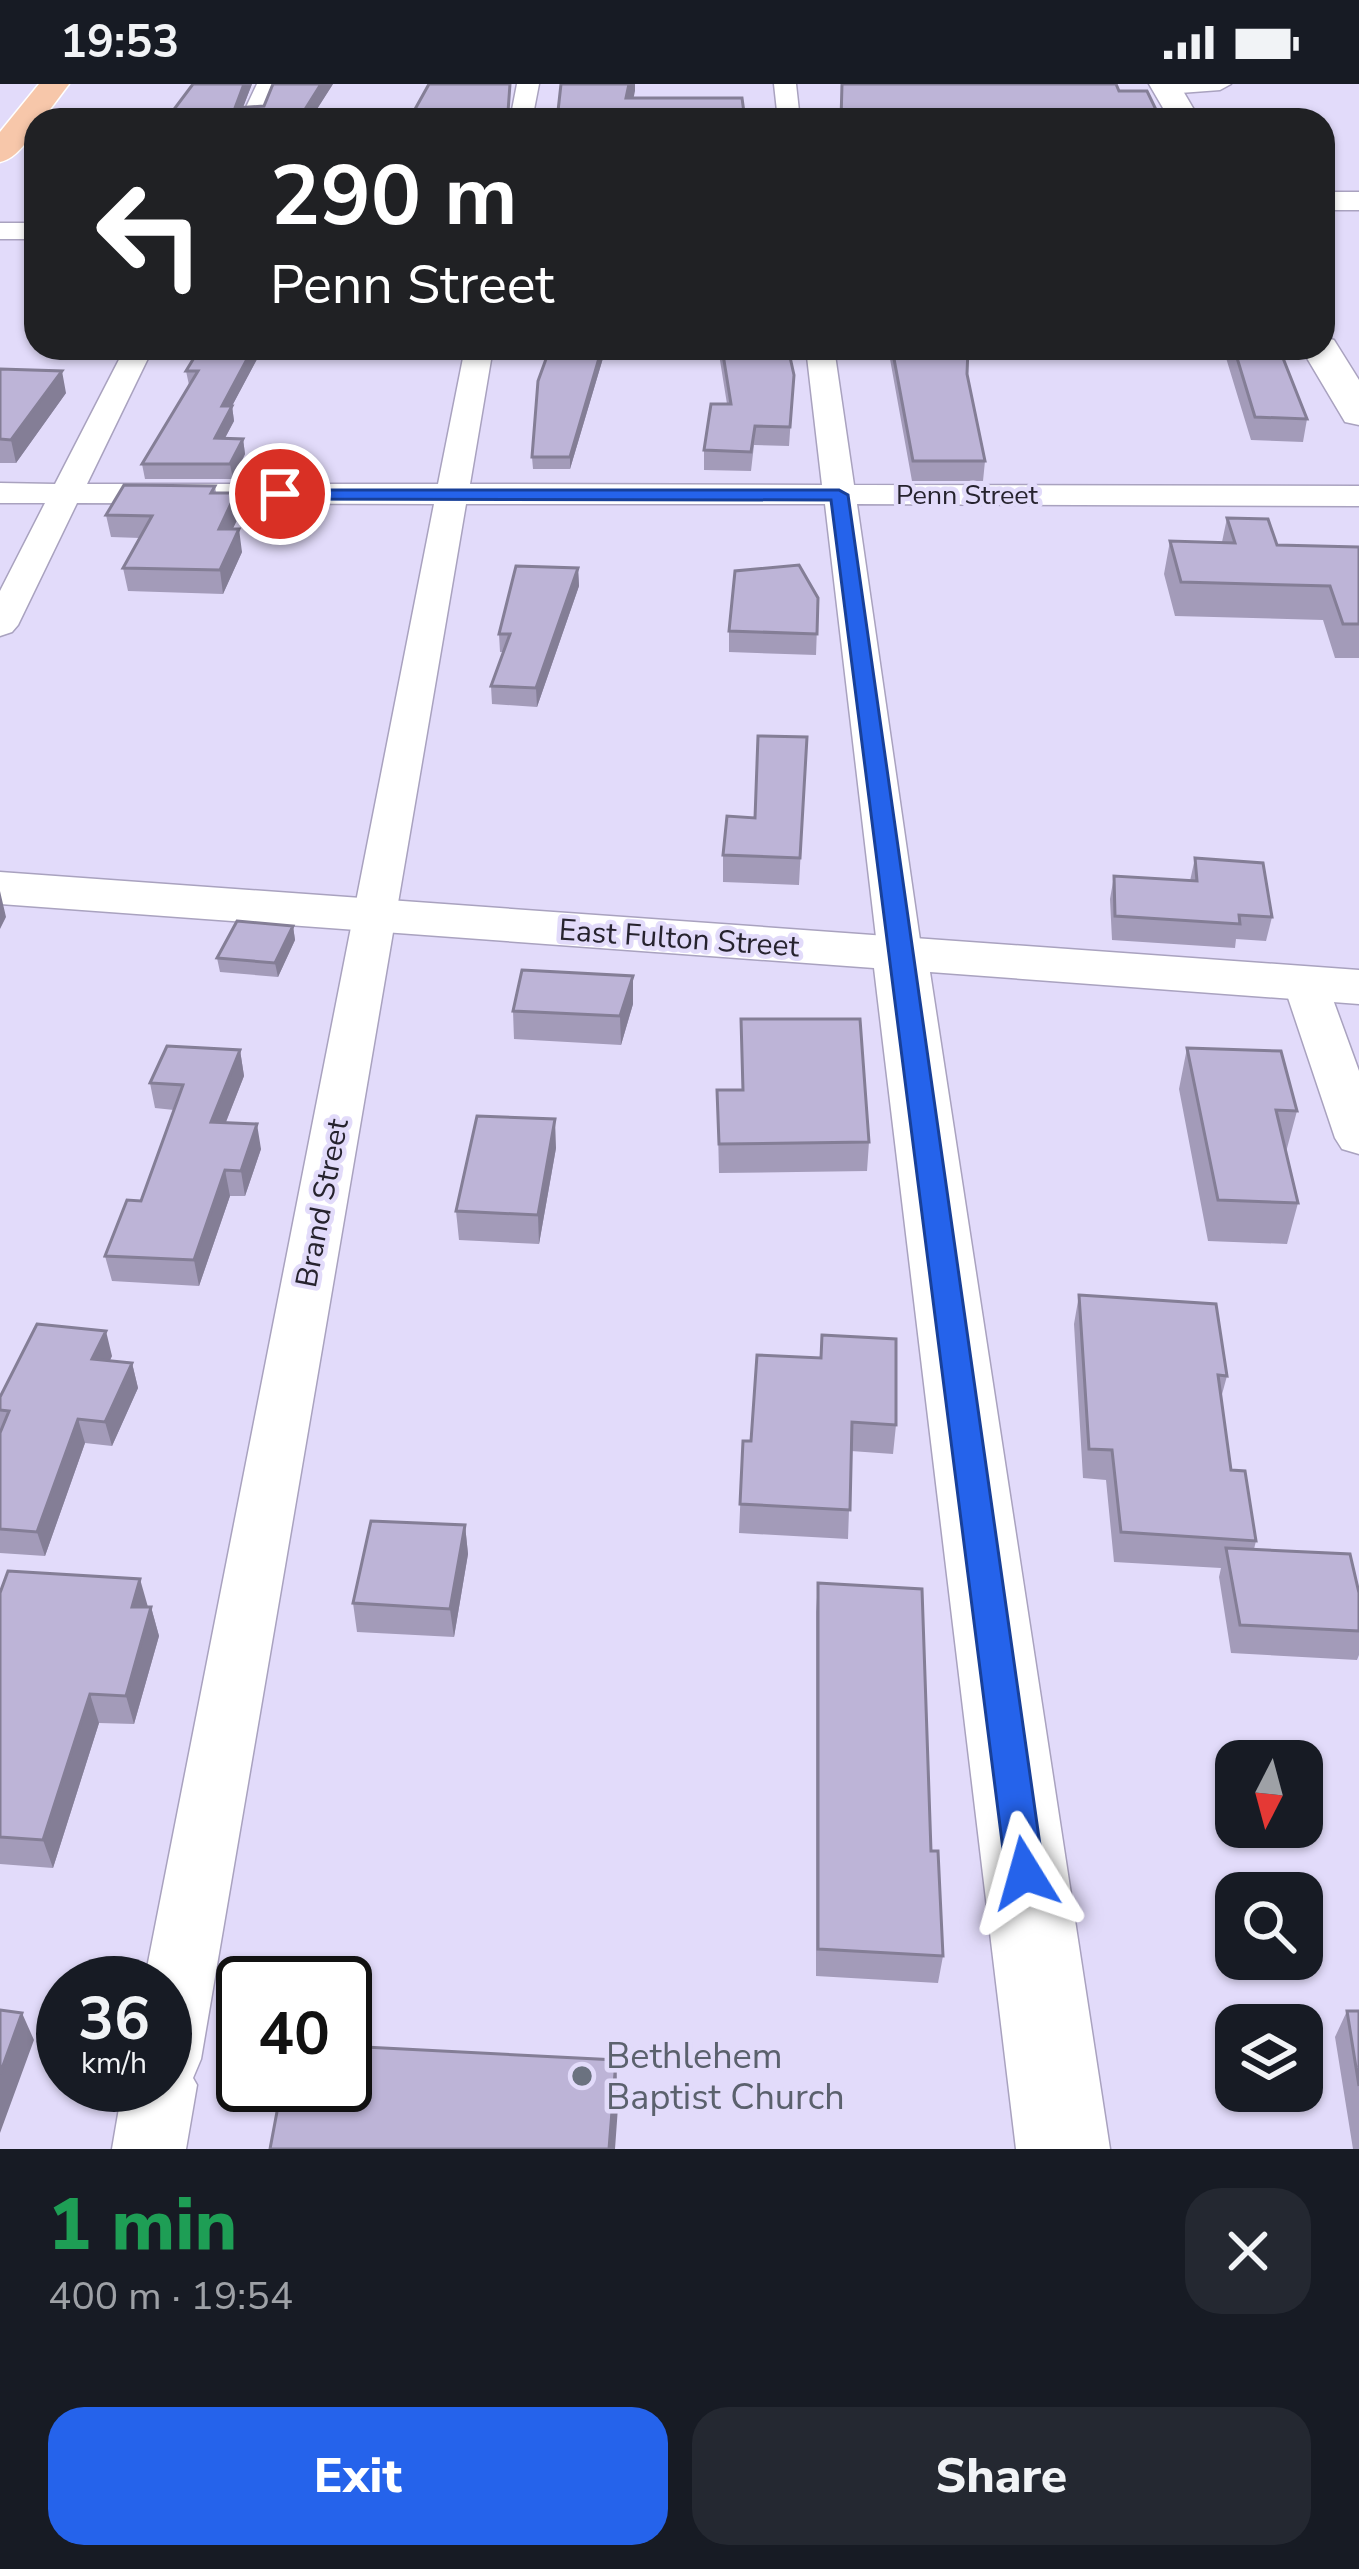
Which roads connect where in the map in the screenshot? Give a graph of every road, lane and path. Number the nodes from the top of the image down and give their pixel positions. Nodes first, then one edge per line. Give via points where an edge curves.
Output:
1 (54, 84) edge
2 (1220, 84) edge
3 (1166, 86) edge
4 (35, 108) edge
5 (24, 122) edge
6 (0, 153) edge
7 (133, 360) edge
8 (476, 360) edge
9 (822, 360) edge
10 (1327, 360) edge
11 (1358, 411) edge
12 (0, 493) edge
13 (66, 493) junction
14 (452, 494) junction
15 (839, 495) junction
16 (1359, 496) edge
17 (0, 625) edge
18 (0, 889) edge
19 (377, 916) junction
20 (900, 954) junction
21 (1305, 983) junction
22 (1359, 987) edge
23 (1359, 1138) edge
24 (184, 1956) edge
25 (155, 2112) edge
26 (148, 2149) edge
27 (1063, 2149) edge

1 - 4 main road
2 - 3 street
5 - 6 main road
7 - 13 street
8 - 14 street, Brand Street
9 - 15 street
10 - 11 main road
12 - 13 street, Penn Street
13 - 14 street, Penn Street
13 - 17 street
14 - 15 street, Penn Street
14 - 19 street, Brand Street
15 - 16 street, Penn Street
15 - 20 street
18 - 19 street, East Fulton Street
19 - 20 street, East Fulton Street
19 - 24 street, Brand Street
20 - 21 street, East Fulton Street
20 - 27 street
21 - 22 street, East Fulton Street
21 - 23 street
25 - 26 street

